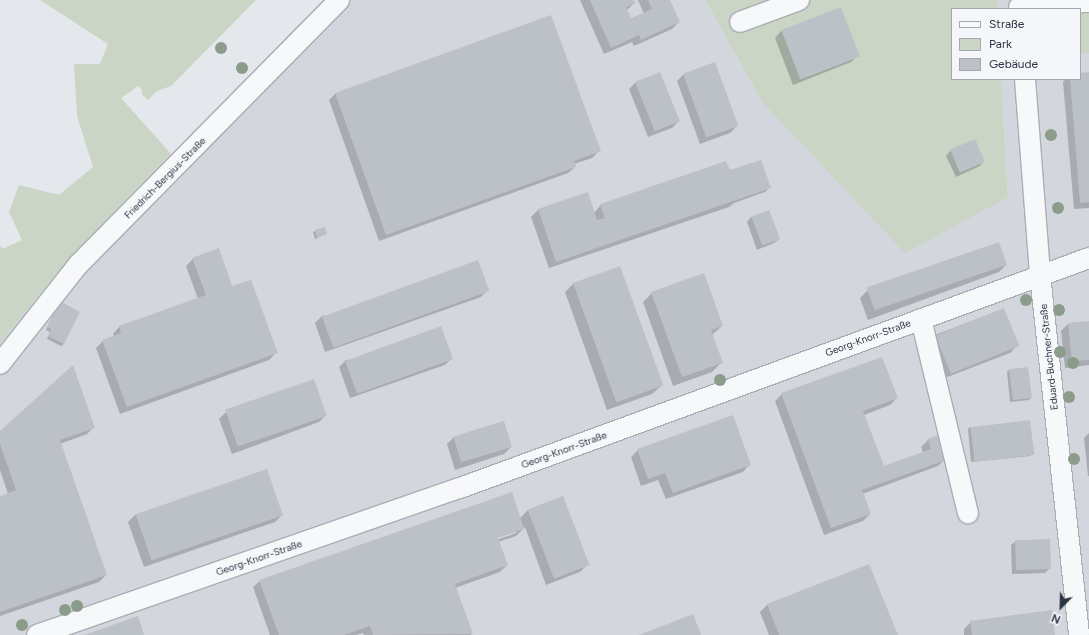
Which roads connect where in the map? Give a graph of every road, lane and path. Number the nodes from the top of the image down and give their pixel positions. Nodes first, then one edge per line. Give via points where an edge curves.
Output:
1 (339, 0) edge
2 (800, 0) edge
3 (1089, 2) edge
4 (1019, 5) edge
5 (740, 22) dead end
6 (1025, 80) edge
7 (1089, 258) edge
8 (1040, 276) junction
9 (921, 319) junction
10 (0, 364) edge
11 (968, 513) dead end
12 (37, 635) edge
13 (1079, 635) edge

1 - 10 street, Friedrich-Bergius-Straße via 78,265
2 - 5 street
3 - 4 street
6 - 8 street, Eduard-Buchner-Straße
7 - 8 street, Georg-Knorr-Straße
8 - 9 street, Georg-Knorr-Straße
8 - 13 street, Eduard-Buchner-Straße
9 - 11 street
9 - 12 street, Georg-Knorr-Straße via 460,488

